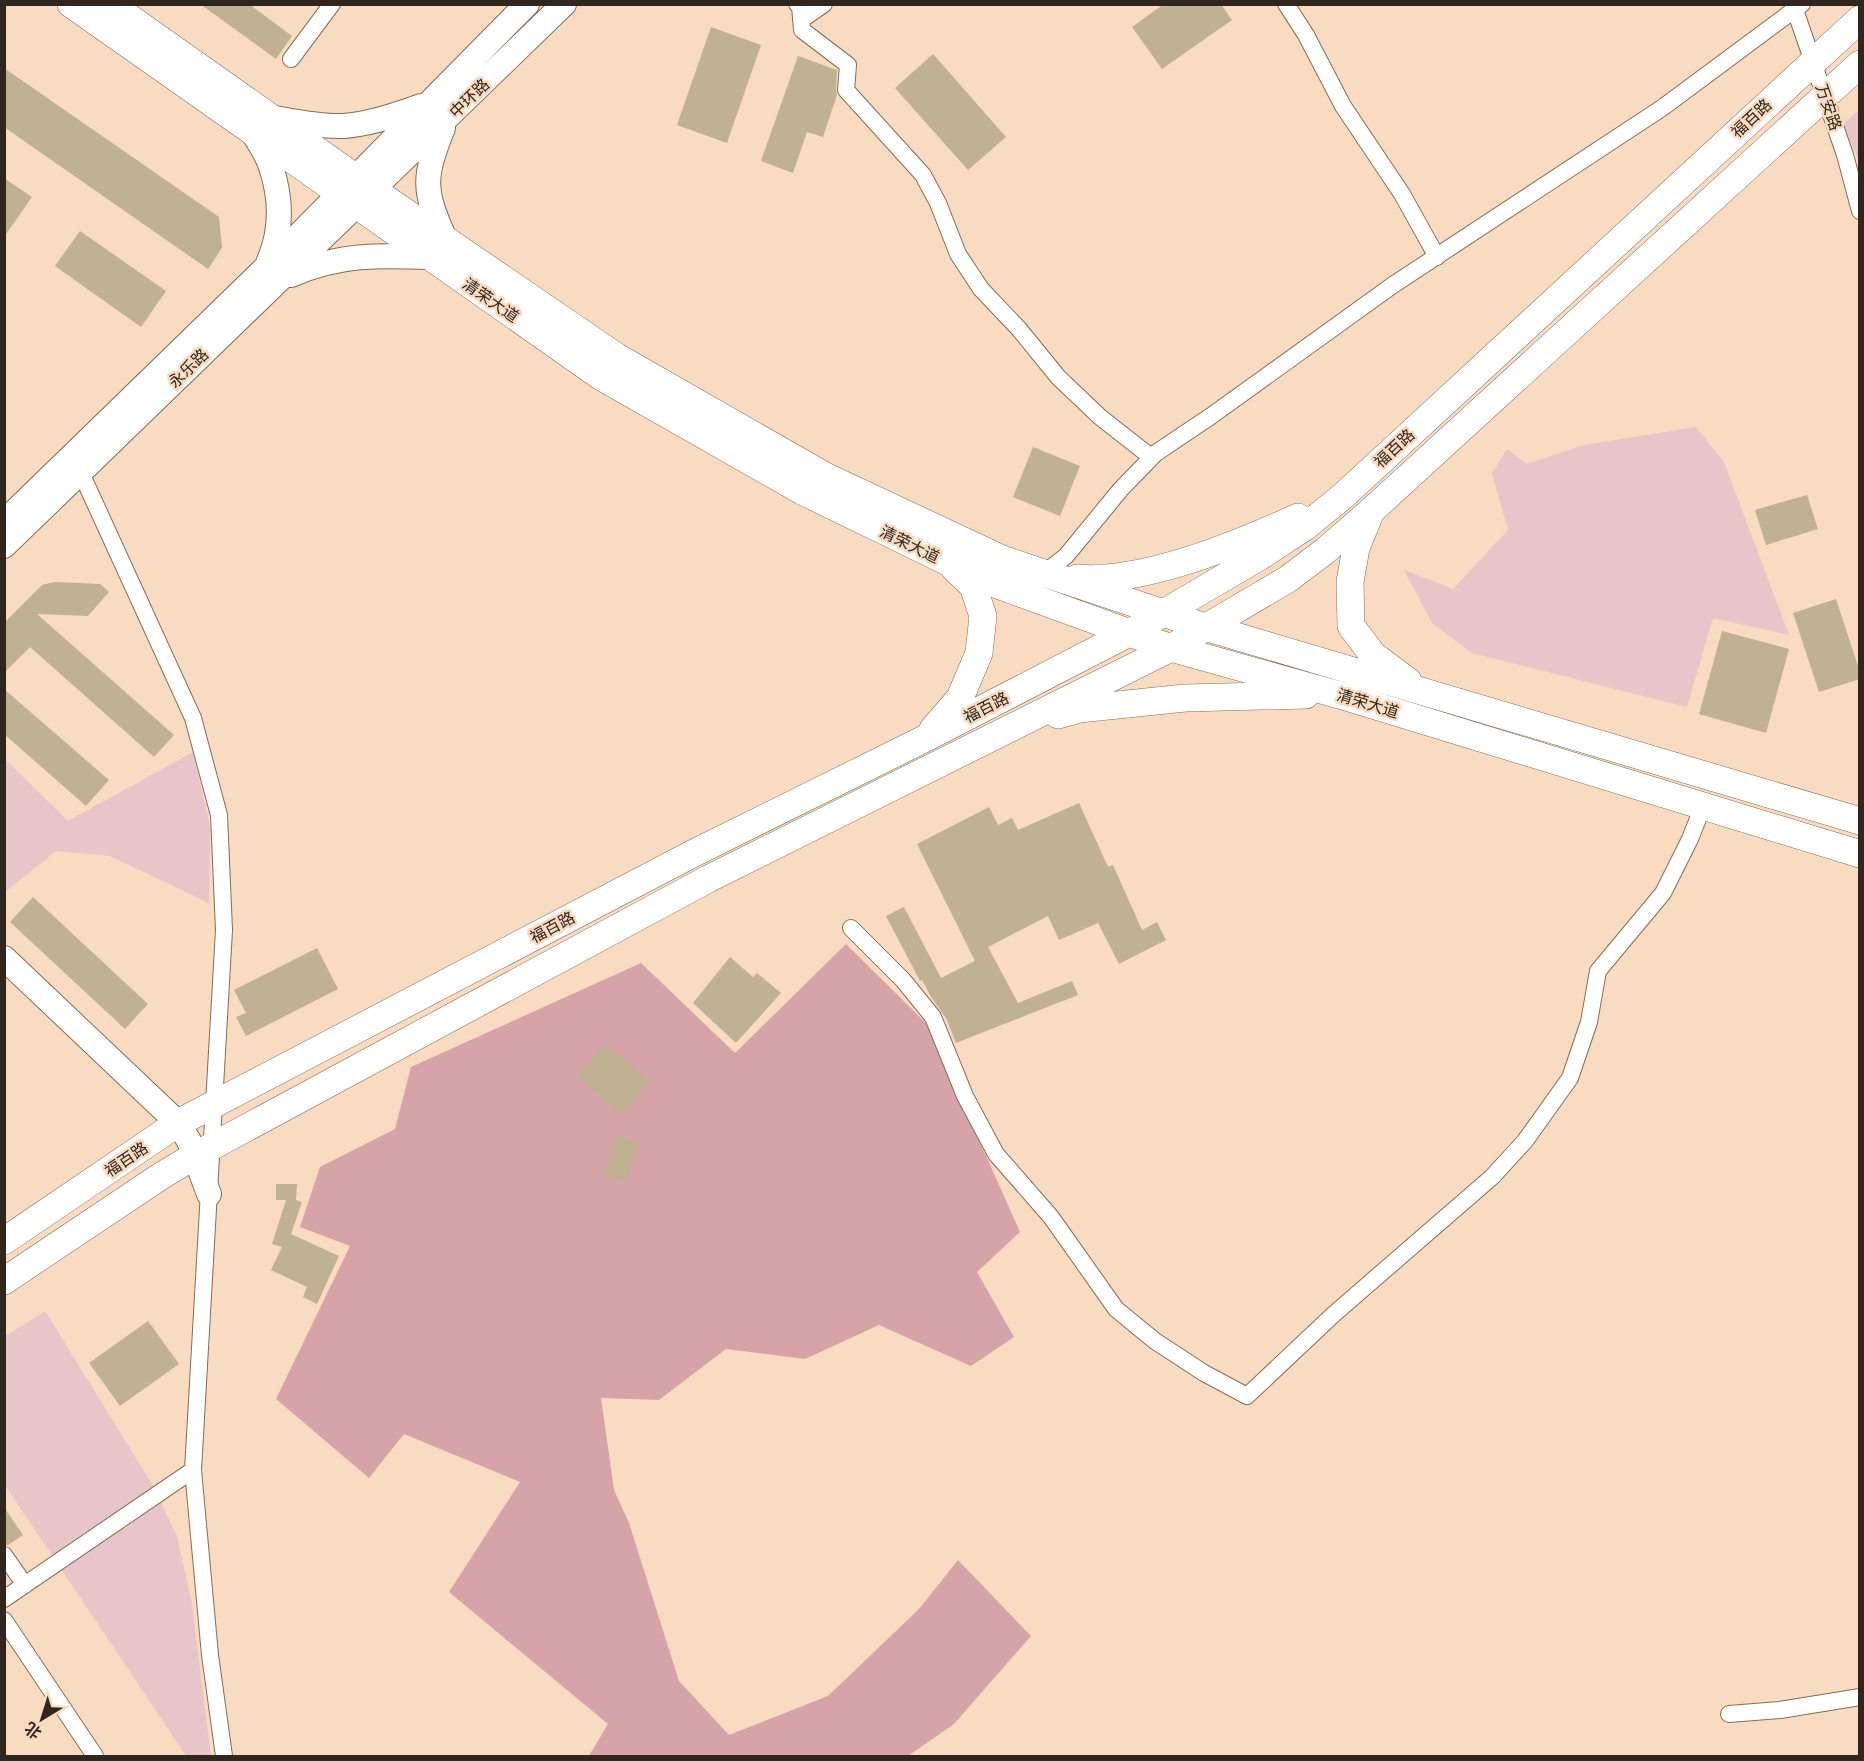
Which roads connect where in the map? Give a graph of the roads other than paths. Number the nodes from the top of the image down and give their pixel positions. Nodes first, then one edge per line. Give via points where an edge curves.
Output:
1 (70, 4) edge
2 (110, 4) edge
3 (332, 4) edge
4 (527, 4) edge
5 (564, 4) edge
6 (824, 4) edge
7 (1286, 4) edge
8 (1796, 6) edge
9 (799, 12) edge
10 (1860, 19) edge
11 (291, 59) dead end
12 (1813, 62) junction
13 (1860, 64) edge
14 (1825, 95) junction
15 (438, 111) junction
16 (261, 125) junction
17 (356, 192) junction
18 (1860, 211) edge
19 (437, 248) junction
20 (1437, 257) junction
21 (272, 274) junction
22 (1151, 457) junction
23 (77, 463) junction
24 (1343, 496) junction
25 (1371, 511) junction
26 (4, 522) edge
27 (4, 546) edge
28 (948, 562) junction
29 (1045, 574) junction
30 (1166, 614) junction
31 (1205, 627) junction
32 (1131, 632) junction
33 (1171, 648) junction
34 (1421, 691) junction
35 (1350, 698) junction
36 (1016, 725) junction
37 (920, 741) junction
38 (1703, 806) junction
39 (1860, 821) edge
40 (1860, 854) edge
41 (851, 928) dead end
42 (4, 958) edge
43 (214, 1104) junction
44 (178, 1123) junction
45 (204, 1151) junction
46 (209, 1194) joint
47 (4, 1241) edge
48 (4, 1281) edge
49 (193, 1470) junction
50 (4, 1555) edge
51 (25, 1585) junction
52 (4, 1599) edge
53 (4, 1620) edge
54 (1860, 1696) edge
55 (1728, 1714) dead end
56 (95, 1756) edge
57 (224, 1756) edge

1 - 16 main road, 清荣大道
2 - 16 main road, 清荣大道
3 - 11 street
4 - 15 street, 中环路
5 - 15 street, 中环路
6 - 9 street
7 - 20 street via 1343,106 1402,194
8 - 12 street, 万安路
8 - 20 street via 1662,108
9 - 22 street via 802,30 848,65 846,90 923,175 958,254 981,289 1058,377
10 - 12 main road, 福百路
12 - 14 street, 万安路
12 - 24 main road, 福百路
13 - 14 main road, 福百路
14 - 18 street, 万安路
14 - 25 main road, 福百路
15 - 16 street via 343,126 302,122
15 - 17 street, 中环路
15 - 19 street via 426,185
16 - 17 main road, 清荣大道
16 - 21 street via 277,191 280,224
17 - 19 main road, 清荣大道
17 - 21 street, 永乐路
19 - 21 street via 345,258
19 - 28 main road, 清荣大道 via 600,376 802,491
19 - 29 main road, 清荣大道 via 825,476 1002,559
20 - 22 street
21 - 23 street, 永乐路
22 - 29 street via 1066,556
23 - 26 street, 永乐路
23 - 27 street, 永乐路
23 - 43 street via 193,718 219,815 224,930
24 - 29 main road via 1187,561 1135,574 1090,579
24 - 30 main road, 福百路 via 1305,527
25 - 31 main road, 福百路 via 1288,579
25 - 34 main road via 1356,548 1350,582 1351,626 1373,655
28 - 32 main road, 清荣大道 via 987,581
28 - 37 main road via 973,586 982,616 979,653 960,698
29 - 30 main road, 清荣大道
30 - 31 main road, 清荣大道
30 - 32 main road, 福百路
31 - 33 main road, 福百路
31 - 34 main road, 清荣大道
32 - 33 main road, 清荣大道
32 - 37 main road, 福百路
33 - 35 main road, 清荣大道
33 - 36 main road, 福百路
34 - 39 main road, 清荣大道
35 - 36 main road via 1185,698 1079,709
35 - 38 main road, 清荣大道
36 - 45 main road, 福百路 via 708,879
37 - 43 main road, 福百路 via 694,853
38 - 40 main road, 清荣大道
38 - 41 street via 1663,893 1598,971 1589,1022 1570,1078 1525,1141 1492,1177 1334,1314 1247,1396 1155,1341 1116,1309 1051,1217 996,1154 965,1096 933,1017 903,980
42 - 44 street
43 - 44 main road, 福百路
43 - 45 street
44 - 45 street
44 - 47 main road, 福百路
45 - 46 street
45 - 48 main road, 福百路
46 - 49 street
49 - 51 street
49 - 57 street via 210,1655
50 - 51 street
51 - 52 street
53 - 56 street
54 - 55 street via 1780,1710

